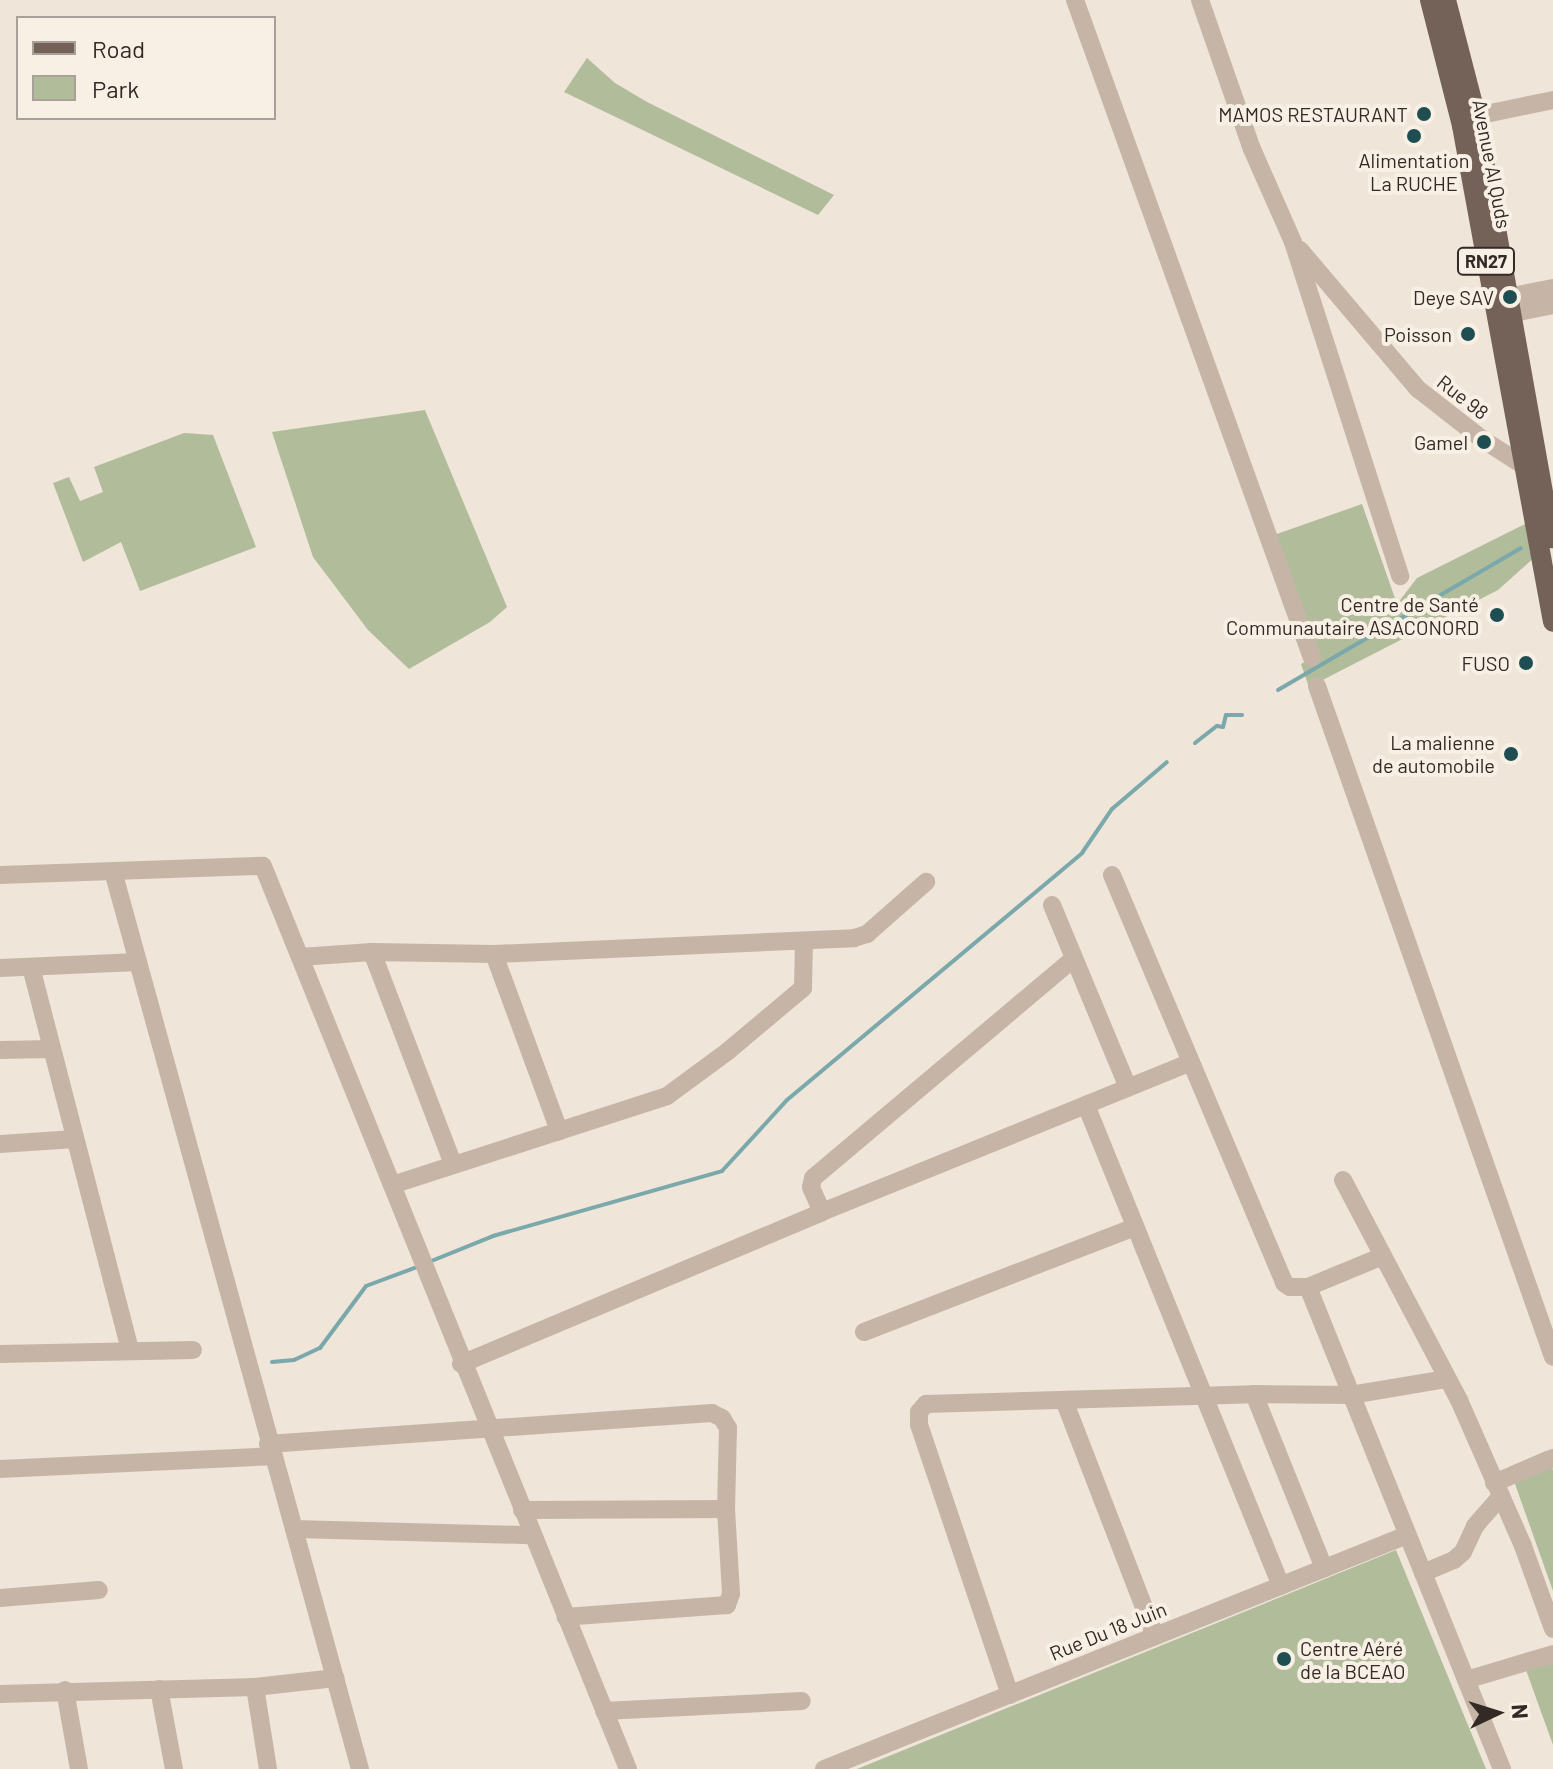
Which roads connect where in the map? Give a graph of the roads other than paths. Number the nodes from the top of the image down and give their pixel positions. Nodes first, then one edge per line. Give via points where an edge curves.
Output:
1 (1075, 0) edge
2 (1200, 0) edge
3 (1430, 0) edge
4 (1446, 0) edge
5 (1553, 100) edge
6 (1476, 116) junction
7 (1293, 242) junction
8 (1553, 288) edge
9 (1553, 305) edge
10 (1503, 307) junction
11 (1524, 466) junction
12 (1541, 522) junction
13 (1547, 552) edge
14 (1400, 576) dead end
15 (1553, 622) edge
16 (1312, 658) dead end
17 (1317, 686) dead end
18 (113, 871) junction
19 (0, 875) edge
20 (1112, 875) dead end
21 (926, 882) dead end
22 (1052, 905) dead end
23 (804, 941) junction
24 (372, 952) junction
25 (494, 954) junction
26 (300, 957) junction
27 (1074, 958) junction
28 (138, 962) junction
29 (31, 967) junction
30 (0, 968) edge
31 (52, 1049) junction
32 (0, 1050) edge
33 (1191, 1062) junction
34 (1128, 1088) junction
35 (1086, 1105) junction
36 (559, 1131) junction
37 (75, 1139) junction
38 (0, 1144) edge
39 (453, 1164) junction
40 (1343, 1180) dead end
41 (392, 1185) junction
42 (822, 1212) junction
43 (1135, 1227) junction
44 (1383, 1256) junction
45 (1308, 1287) junction
46 (864, 1332) dead end
47 (130, 1350) junction
48 (193, 1350) dead end
49 (0, 1354) edge
50 (1553, 1357) edge
51 (461, 1364) junction
52 (1447, 1379) junction
53 (1254, 1394) junction
54 (1203, 1395) junction
55 (1351, 1395) junction
56 (1064, 1400) junction
57 (488, 1427) junction
58 (270, 1450) junction
59 (1553, 1458) edge
60 (0, 1469) edge
61 (1497, 1490) junction
62 (726, 1509) junction
63 (522, 1510) junction
64 (294, 1529) junction
65 (530, 1535) junction
66 (1407, 1535) junction
67 (1324, 1568) junction
68 (1423, 1573) junction
69 (1281, 1586) junction
70 (99, 1590) dead end
71 (0, 1598) edge
72 (565, 1617) junction
73 (1553, 1629) edge
74 (1155, 1636) junction
75 (1553, 1654) edge
76 (335, 1678) junction
77 (1466, 1680) junction
78 (255, 1687) junction
79 (159, 1689) junction
80 (65, 1690) junction
81 (0, 1694) edge
82 (1010, 1695) junction
83 (802, 1701) dead end
84 (604, 1711) junction
85 (79, 1769) edge
86 (174, 1769) edge
87 (268, 1769) edge
88 (360, 1769) edge
89 (628, 1769) edge
90 (824, 1769) edge
91 (1502, 1769) edge

1 - 16 street
2 - 7 street via 1252,149
3 - 10 main road, Avenue Al Quds / RN27
4 - 6 main road, Avenue Al Quds / RN27
5 - 6 street
6 - 10 main road, Avenue Al Quds / RN27
7 - 11 street, Rue 98 via 1418,389
7 - 14 street
8 - 10 street
9 - 10 street
10 - 11 main road, Avenue Al Quds / RN27
10 - 12 main road, Avenue Al Quds / RN27
11 - 12 main road, Avenue Al Quds / RN27
12 - 13 main road, Avenue Al Quds / RN27
13 - 15 main road, Avenue Al Quds / RN27
17 - 50 street
18 - 19 street
18 - 26 street via 263,866
18 - 28 street
20 - 33 street
21 - 23 street via 867,934
22 - 27 street
23 - 25 street
23 - 36 street via 803,988 728,1051 667,1096
24 - 25 street
24 - 26 street
24 - 39 street
25 - 36 street
26 - 41 street
27 - 34 street
27 - 42 street via 813,1178 811,1187
28 - 29 street
28 - 58 street
29 - 30 street
29 - 31 street
31 - 32 street
31 - 37 street
33 - 34 street
33 - 45 street via 1284,1283
34 - 35 street
35 - 42 street
35 - 43 street
36 - 39 street
37 - 38 street
37 - 47 street
39 - 41 street
40 - 44 street
41 - 51 street
42 - 51 street
43 - 46 street
43 - 54 street
44 - 45 street
44 - 52 street
45 - 55 street
47 - 48 street
47 - 49 street
51 - 57 street
52 - 55 street
52 - 61 street
53 - 54 street
53 - 55 street
53 - 67 street
54 - 56 street
54 - 69 street
55 - 66 street
56 - 74 street
56 - 82 street via 926,1404 919,1412
57 - 58 street
57 - 62 street via 712,1413 728,1428
57 - 63 street
58 - 60 street
58 - 64 street
59 - 61 street
61 - 68 street via 1463,1552
61 - 73 street
62 - 63 street
62 - 72 street via 731,1594 727,1605
63 - 65 street
64 - 65 street
64 - 76 street
65 - 72 street
66 - 67 street, Rue Du 18 Juin
66 - 68 street
67 - 69 street, Rue Du 18 Juin
68 - 77 street
69 - 74 street, Rue Du 18 Juin
70 - 71 street
72 - 84 street
74 - 82 street, Rue Du 18 Juin
75 - 77 street
76 - 78 street
76 - 88 street
77 - 91 street
78 - 79 street
78 - 87 street
79 - 80 street
79 - 86 street
80 - 81 street
80 - 85 street
82 - 90 street, Rue Du 18 Juin
83 - 84 street
84 - 89 street

